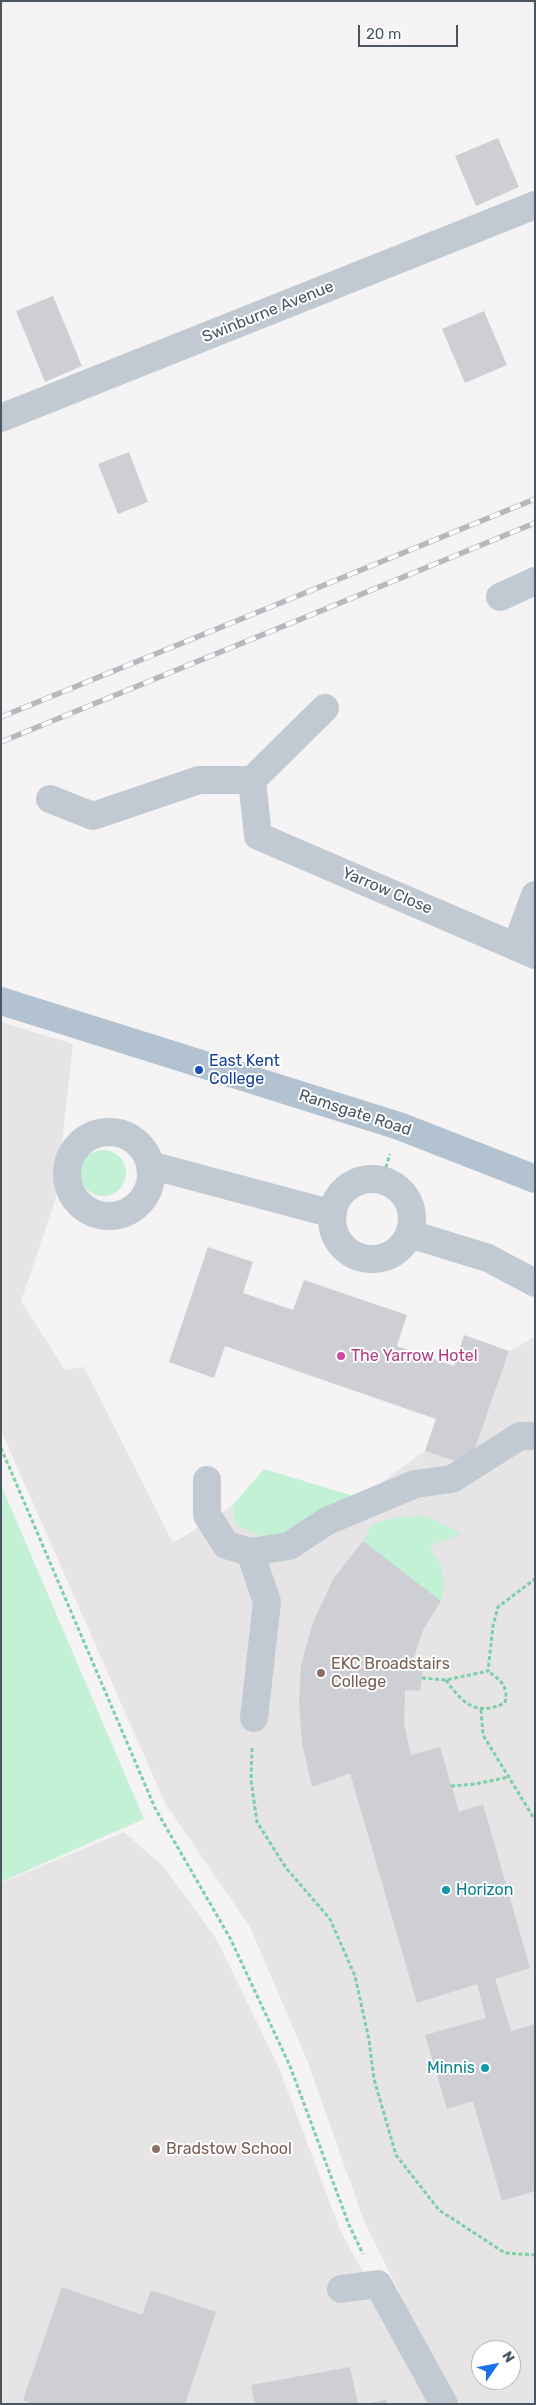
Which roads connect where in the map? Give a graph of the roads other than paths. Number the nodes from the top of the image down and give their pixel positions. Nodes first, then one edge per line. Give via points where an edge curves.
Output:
1 (535, 205) edge
2 (1, 418) edge
3 (535, 581) edge
4 (500, 597) dead end
5 (325, 708) dead end
6 (252, 780) junction
7 (50, 799) dead end
8 (535, 895) edge
9 (525, 951) edge
10 (1, 1001) edge
11 (150, 1165) dead end
12 (535, 1178) edge
13 (333, 1214) junction
14 (410, 1234) junction
15 (535, 1283) edge
16 (535, 1436) edge
17 (207, 1480) dead end
18 (250, 1552) junction
19 (254, 1718) road end
20 (341, 2289) dead end
21 (444, 2404) edge

1 - 2 street, Swinburne Avenue
3 - 4 street
5 - 6 street
6 - 7 street via 199,780 93,816
6 - 9 street, Yarrow Close via 258,836
8 - 9 street, Yarrow Close
10 - 12 main road, Ramsgate Road via 399,1126
11 - 13 street
13 - 14 street via 333,1227 345,1249 368,1259 393,1253
13 - 14 street via 336,1201 344,1190 356,1182 382,1180 404,1195 412,1220
14 - 15 street via 488,1258
16 - 18 street via 520,1436 452,1479 415,1484 327,1521 289,1546
17 - 18 street via 206,1515 226,1545
18 - 19 street via 267,1602
20 - 21 street via 378,2284

